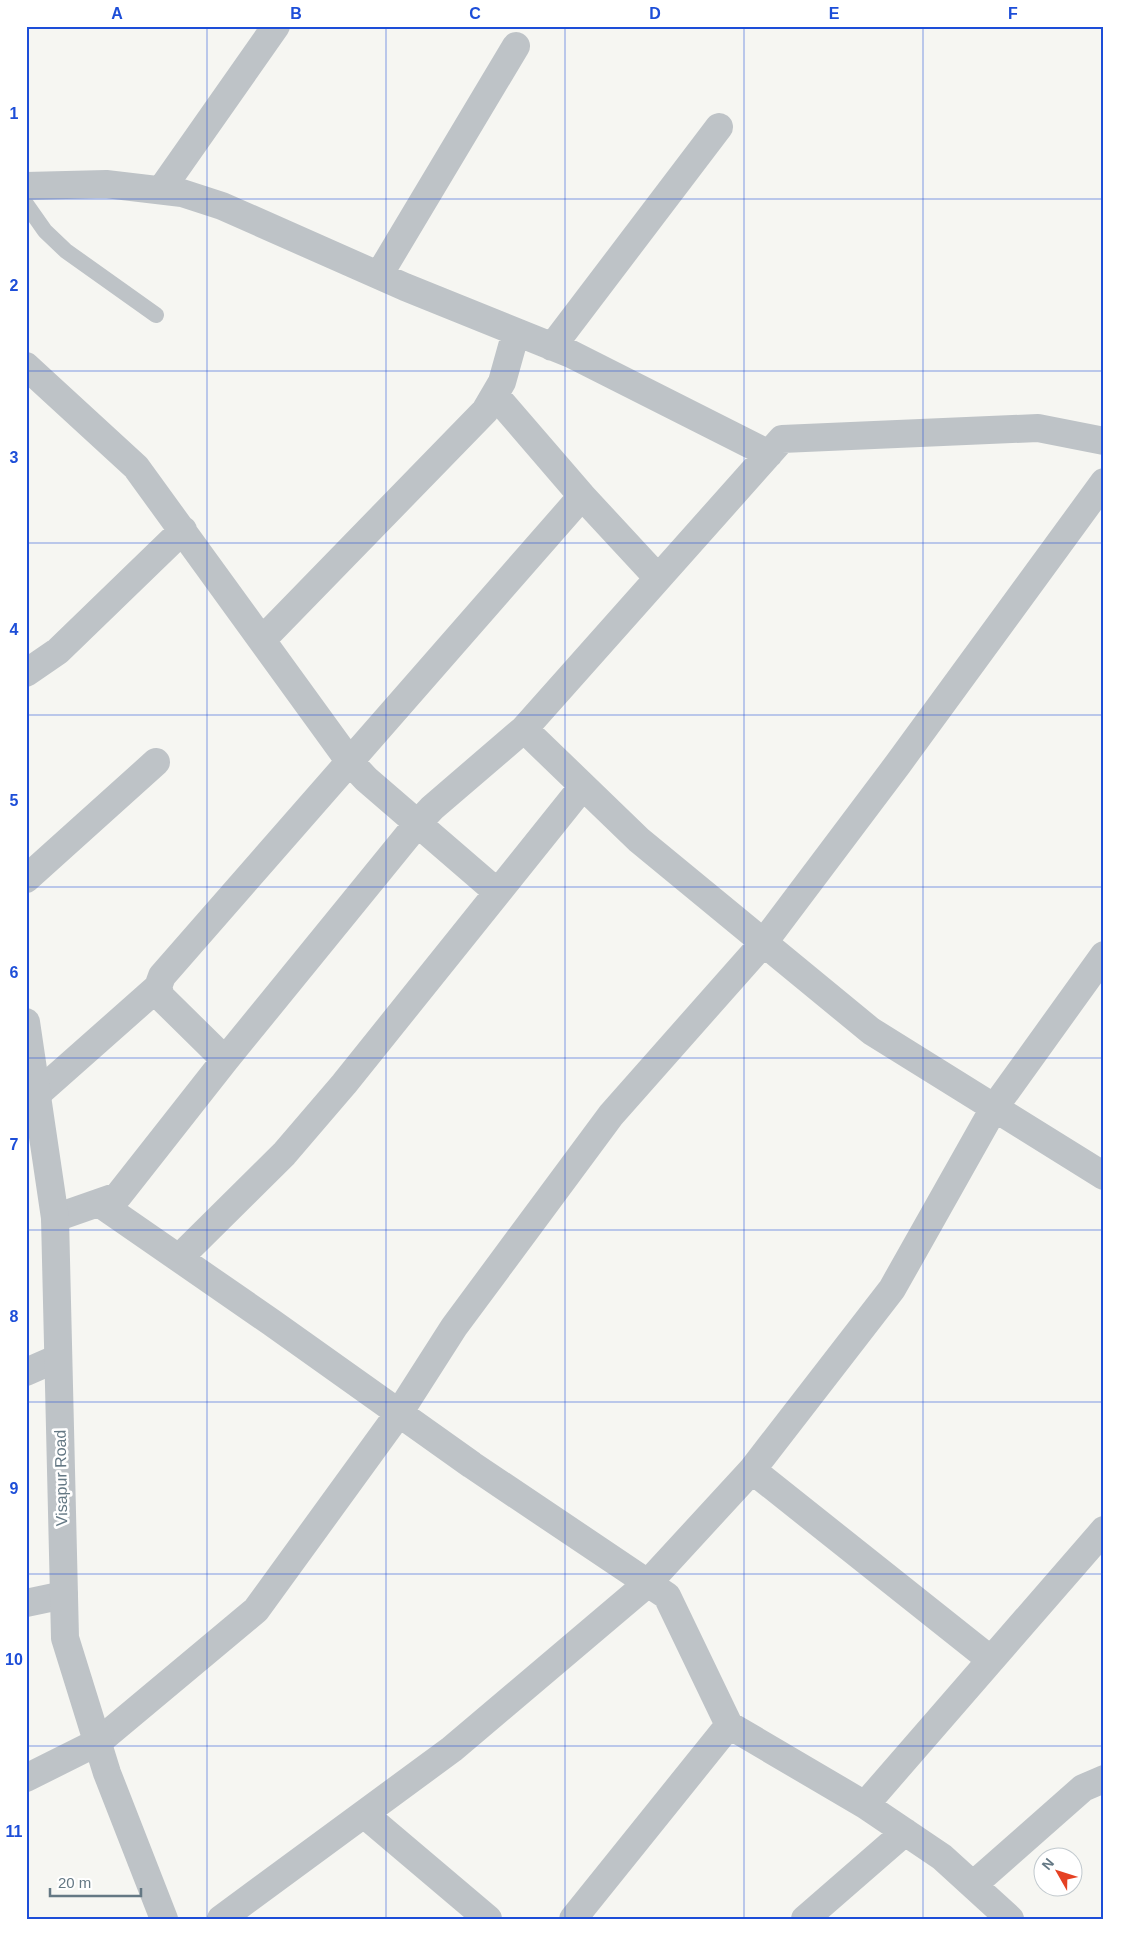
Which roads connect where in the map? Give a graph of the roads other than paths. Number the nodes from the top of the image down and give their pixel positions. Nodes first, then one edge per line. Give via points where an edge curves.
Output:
1 (276, 26) edge
2 (516, 46) dead end
3 (718, 127) dead end
4 (26, 186) edge
5 (161, 190) junction
6 (26, 204) edge
7 (379, 275) junction
8 (156, 315) dead end
9 (516, 332) junction
10 (552, 347) junction
11 (26, 366) edge
12 (495, 395) junction
13 (1104, 441) edge
14 (769, 454) junction
15 (1104, 482) edge
16 (582, 496) junction
17 (183, 530) junction
18 (658, 578) junction
19 (263, 640) junction
20 (26, 673) edge
21 (524, 729) junction
22 (156, 762) dead end
23 (350, 762) junction
24 (583, 786) junction
25 (418, 823) junction
26 (26, 878) edge
27 (498, 892) junction
28 (764, 942) junction
29 (1104, 955) edge
30 (158, 987) junction
31 (26, 1022) edge
32 (224, 1060) junction
33 (994, 1108) junction
34 (34, 1111) edge
35 (1104, 1176) edge
36 (99, 1203) junction
37 (55, 1218) junction
38 (179, 1258) junction
39 (58, 1358) junction
40 (26, 1372) edge
41 (399, 1412) junction
42 (752, 1470) junction
43 (1104, 1530) edge
44 (648, 1583) junction
45 (64, 1595) junction
46 (26, 1604) edge
47 (991, 1660) junction
48 (728, 1725) junction
49 (98, 1742) junction
50 (26, 1778) edge
51 (1104, 1779) edge
52 (865, 1805) junction
53 (364, 1814) junction
54 (905, 1832) junction
55 (972, 1885) junction
56 (164, 1919) edge
57 (221, 1919) edge
58 (488, 1919) edge
59 (573, 1919) edge
60 (804, 1919) edge
61 (1010, 1919) edge

1 - 5 street
2 - 7 street
3 - 10 street
4 - 5 street via 106,184
5 - 7 street via 222,206
6 - 8 lane via 45,231 66,252
7 - 9 street
9 - 10 street
9 - 12 street via 502,382
10 - 14 street
11 - 17 street via 136,467
12 - 16 street
12 - 19 street via 485,411
13 - 14 street via 1028,428 782,439
14 - 18 street
15 - 28 street
16 - 18 street
16 - 23 street
17 - 19 street
17 - 20 street via 58,651
18 - 21 street
19 - 23 street
21 - 24 street
21 - 25 street
22 - 26 street
23 - 25 street
23 - 30 street via 162,976
24 - 27 street
24 - 28 street via 639,840
25 - 27 street
25 - 32 street
27 - 38 street via 284,1154
28 - 33 street via 872,1031
28 - 41 street via 611,1115 454,1327
29 - 33 street
30 - 32 street via 161,997
30 - 34 street
31 - 34 street, Visapur Road
32 - 36 street via 118,1196
33 - 35 street
33 - 42 street via 892,1289
34 - 37 street, Visapur Road
36 - 37 street
36 - 38 street
37 - 39 street, Visapur Road
38 - 41 street
39 - 40 street
39 - 45 street, Visapur Road
41 - 44 street
41 - 49 street via 256,1610
42 - 44 street
42 - 47 street
43 - 47 street
44 - 48 street via 667,1596
44 - 53 street via 452,1748
45 - 46 street
45 - 49 street, Visapur Road via 65,1638
47 - 52 street
48 - 52 street
48 - 59 street
49 - 50 street
49 - 56 street, Visapur Road
51 - 55 street via 1083,1788
52 - 54 street
53 - 57 street
53 - 58 street
54 - 55 street via 942,1857
54 - 60 street
55 - 61 street

